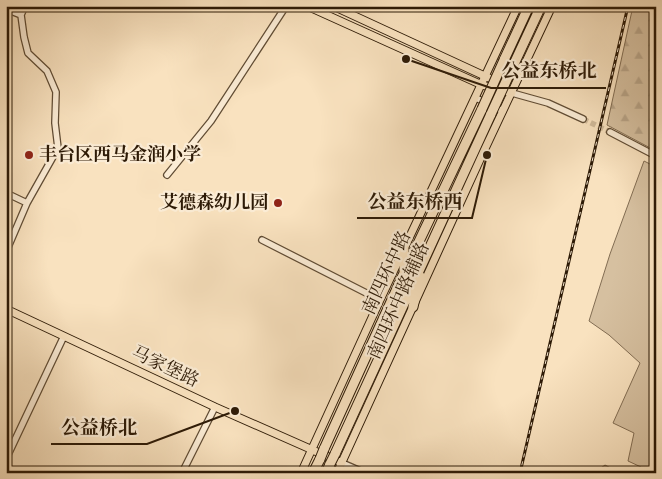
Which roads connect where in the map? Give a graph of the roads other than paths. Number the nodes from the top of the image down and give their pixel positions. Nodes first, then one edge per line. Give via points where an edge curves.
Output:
1 (25, 6) edge
2 (286, 6) edge
3 (307, 6) edge
4 (333, 6) edge
5 (518, 6) edge
6 (529, 6) edge
7 (541, 6) edge
8 (552, 6) edge
9 (6, 9) edge
10 (21, 16) junction
11 (486, 76) junction
12 (482, 85) junction
13 (512, 94) junction
14 (476, 98) junction
15 (504, 111) junction
16 (583, 119) tunnel mouth
17 (610, 132) tunnel mouth
18 (656, 156) edge
19 (167, 175) dead end
20 (6, 193) edge
21 (27, 203) junction
22 (262, 240) dead end
23 (404, 248) junction
24 (6, 252) edge
25 (424, 258) junction
26 (404, 273) junction
27 (380, 300) junction
28 (413, 308) junction
29 (6, 309) edge
30 (64, 336) junction
31 (215, 407) junction
32 (312, 450) junction
33 (6, 458) edge
34 (342, 463) junction
35 (182, 473) edge
36 (301, 473) edge
37 (313, 473) edge
38 (326, 473) edge
39 (338, 473) edge
40 (365, 473) edge

1 - 10 street
2 - 19 street via 211,121
3 - 12 main road
4 - 11 main road
5 - 11 main road, 南四环中路辅路
6 - 26 highway, 南四环中路, bridge
7 - 25 highway, 南四环中路, bridge
8 - 13 main road, 南四环中路辅路
9 - 10 street
10 - 21 street via 28,53 47,71 56,92 58,148
11 - 12 main road, 南四环中路辅路
11 - 13 main road
12 - 13 main road
12 - 14 main road, 南四环中路辅路
13 - 15 main road, 南四环中路辅路
13 - 16 street via 548,103
14 - 15 street
14 - 23 main road, 南四环中路辅路
15 - 28 main road, 南四环中路辅路
17 - 18 street
20 - 21 street
21 - 24 street
22 - 27 street
23 - 26 highway
23 - 27 main road, 南四环中路辅路
25 - 28 highway
25 - 38 highway, 南四环中路, bridge
26 - 37 highway, 南四环中路, bridge
27 - 32 main road, 南四环中路辅路
28 - 34 main road, 南四环中路辅路
29 - 30 main road, 马家堡路
30 - 31 main road, 马家堡路
30 - 33 street
31 - 32 main road, 马家堡路
31 - 35 street
32 - 34 main road, 马家堡路
32 - 36 main road, 南四环中路辅路
34 - 39 main road, 南四环中路辅路
34 - 40 street

